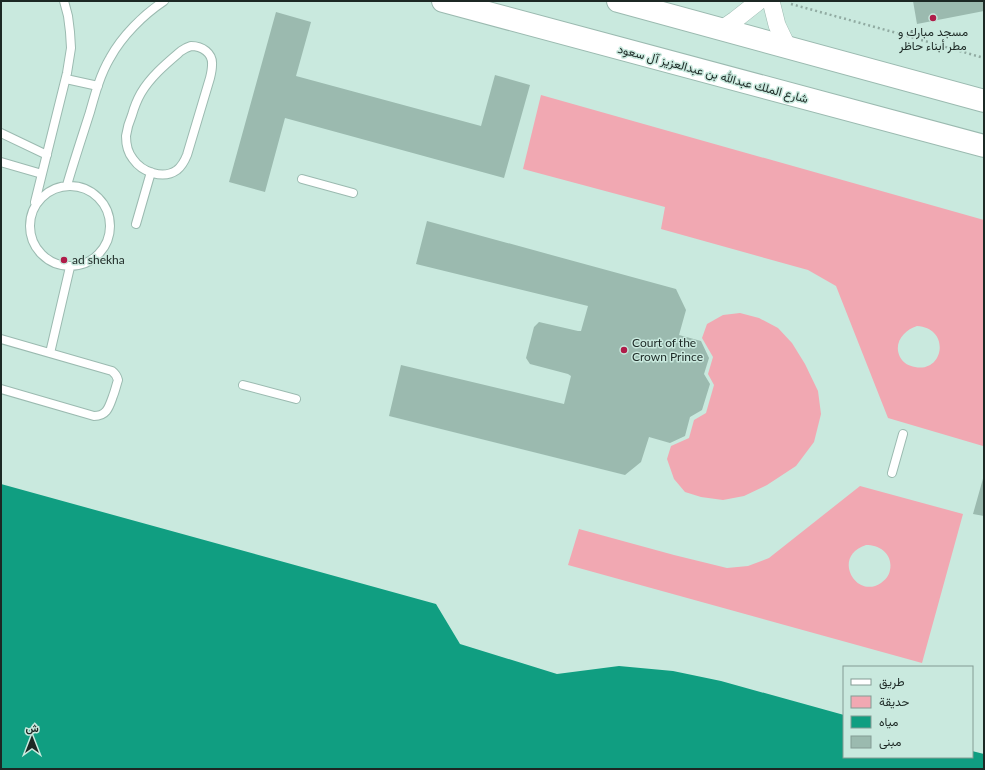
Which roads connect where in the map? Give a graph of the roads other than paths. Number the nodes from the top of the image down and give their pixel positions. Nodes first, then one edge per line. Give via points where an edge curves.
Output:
1 (64, 1) edge
2 (164, 1) edge
3 (443, 1) edge
4 (618, 1) edge
5 (758, 1) edge
6 (771, 1) edge
7 (722, 29) junction
8 (786, 46) junction
9 (66, 79) junction
10 (98, 86) junction
11 (984, 101) edge
12 (1, 133) edge
13 (984, 146) edge
14 (47, 155) junction
15 (1, 162) edge
16 (151, 172) junction
17 (42, 174) junction
18 (302, 179) dead end
19 (67, 186) junction
20 (353, 193) dead end
21 (35, 205) junction
22 (136, 224) dead end
23 (70, 267) junction
24 (1, 339) edge
25 (50, 353) junction
26 (244, 385) dead end
27 (1, 389) edge
28 (296, 399) dead end
29 (903, 434) dead end
30 (892, 473) dead end

1 - 9 lane via 71,48
2 - 10 lane via 147,14 121,42 110,58
3 - 13 main road, شارع الملك عبدالله بن عبدالعزيز آل سعود
4 - 7 main road
5 - 7 street
6 - 8 street
7 - 8 main road
8 - 11 main road
9 - 10 lane
9 - 14 lane
10 - 19 lane
12 - 14 lane
14 - 17 lane
15 - 17 lane
16 - 16 lane via 170,173 181,166 187,155 212,66 207,51 197,46 181,51 154,76 137,100 126,136 127,144 132,159
16 - 22 lane
17 - 21 lane
18 - 20 lane
19 - 21 lane via 55,188 44,194
19 - 23 lane via 76,186 94,194 102,200 110,218 107,242 100,253 92,260
21 - 23 lane via 30,218 29,233 34,246 43,257 56,264
23 - 25 lane
24 - 25 lane
25 - 27 lane via 118,376 107,411 94,416
26 - 28 lane
29 - 30 lane

